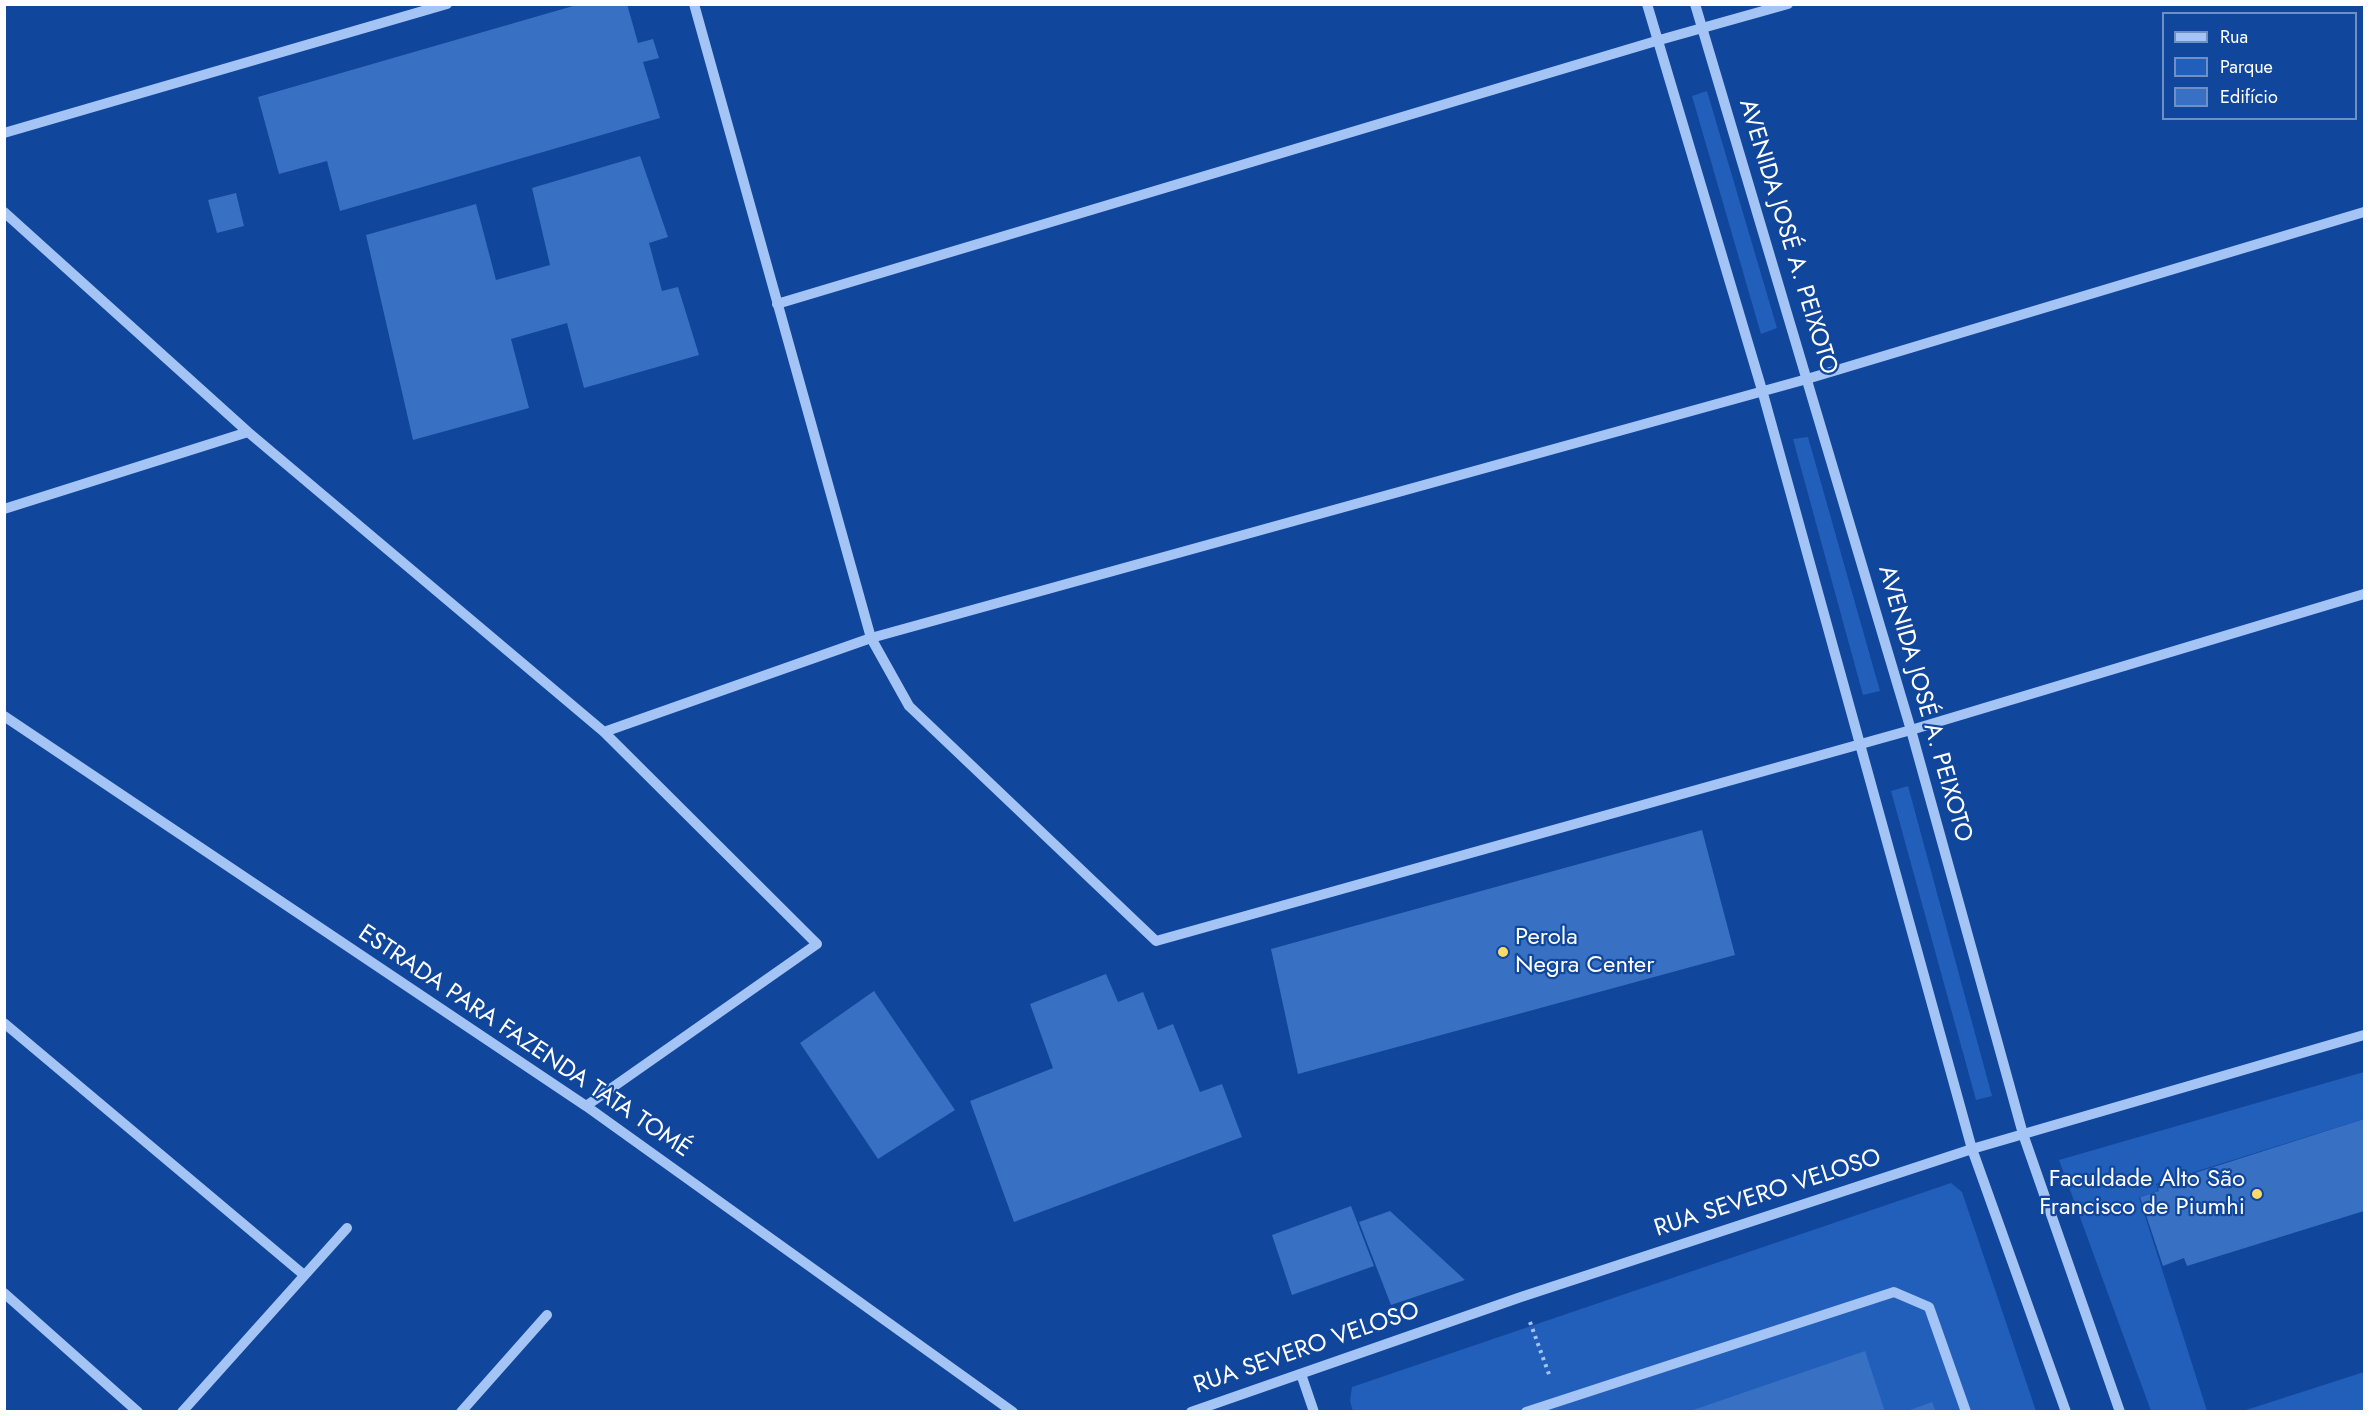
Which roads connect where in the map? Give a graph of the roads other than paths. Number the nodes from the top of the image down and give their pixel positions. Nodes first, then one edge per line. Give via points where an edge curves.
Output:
1 (447, 4) edge
2 (694, 4) edge
3 (1647, 4) edge
4 (1695, 4) edge
5 (1788, 4) edge
6 (1702, 29) junction
7 (1656, 41) junction
8 (4, 133) edge
9 (4, 212) edge
10 (2364, 212) edge
11 (777, 304) junction
12 (1808, 379) junction
13 (1762, 390) junction
14 (248, 432) junction
15 (4, 508) edge
16 (2364, 594) edge
17 (871, 638) junction
18 (4, 716) edge
19 (1911, 730) junction
20 (604, 732) junction
21 (1860, 744) junction
22 (4, 1023) edge
23 (2364, 1035) edge
24 (586, 1106) junction
25 (2023, 1134) junction
26 (1972, 1149) junction
27 (347, 1228) dead end
28 (304, 1275) junction
29 (4, 1293) edge
30 (547, 1315) dead end
31 (1301, 1374) junction
32 (138, 1412) edge
33 (182, 1412) edge
34 (461, 1412) edge
35 (1013, 1412) edge
36 (1191, 1412) edge
37 (1314, 1412) edge
38 (1526, 1412) edge
39 (1966, 1412) edge
40 (2066, 1412) edge
41 (2120, 1412) edge

1 - 8 street
2 - 11 street
3 - 7 street
4 - 6 street, AVENIDA JOSÉ A. PEIXOTO
5 - 6 street
6 - 7 street
6 - 12 street, AVENIDA JOSÉ A. PEIXOTO
7 - 11 street
7 - 13 street
9 - 14 street
10 - 12 street
11 - 17 street
12 - 13 street
12 - 19 street, AVENIDA JOSÉ A. PEIXOTO
13 - 17 street
13 - 21 street
14 - 15 street
14 - 20 street
16 - 19 street
17 - 20 street
17 - 21 street via 909,706 1156,941
18 - 24 street, ESTRADA PARA FAZENDA TATA TOMÉ
19 - 21 street
19 - 25 street, AVENIDA JOSÉ A. PEIXOTO
20 - 24 street via 816,944
21 - 26 street
22 - 28 street
23 - 25 street, RUA SEVERO VELOSO
24 - 35 street, ESTRADA PARA FAZENDA TATA TOMÉ
25 - 26 street, RUA SEVERO VELOSO
25 - 41 street, AVENIDA JOSÉ A. PEIXOTO
26 - 31 street, RUA SEVERO VELOSO via 1521,1297
26 - 40 street
27 - 28 street
28 - 33 street
29 - 32 street
30 - 34 street
31 - 36 street, RUA SEVERO VELOSO
31 - 37 street
38 - 39 street via 1894,1292 1929,1307

